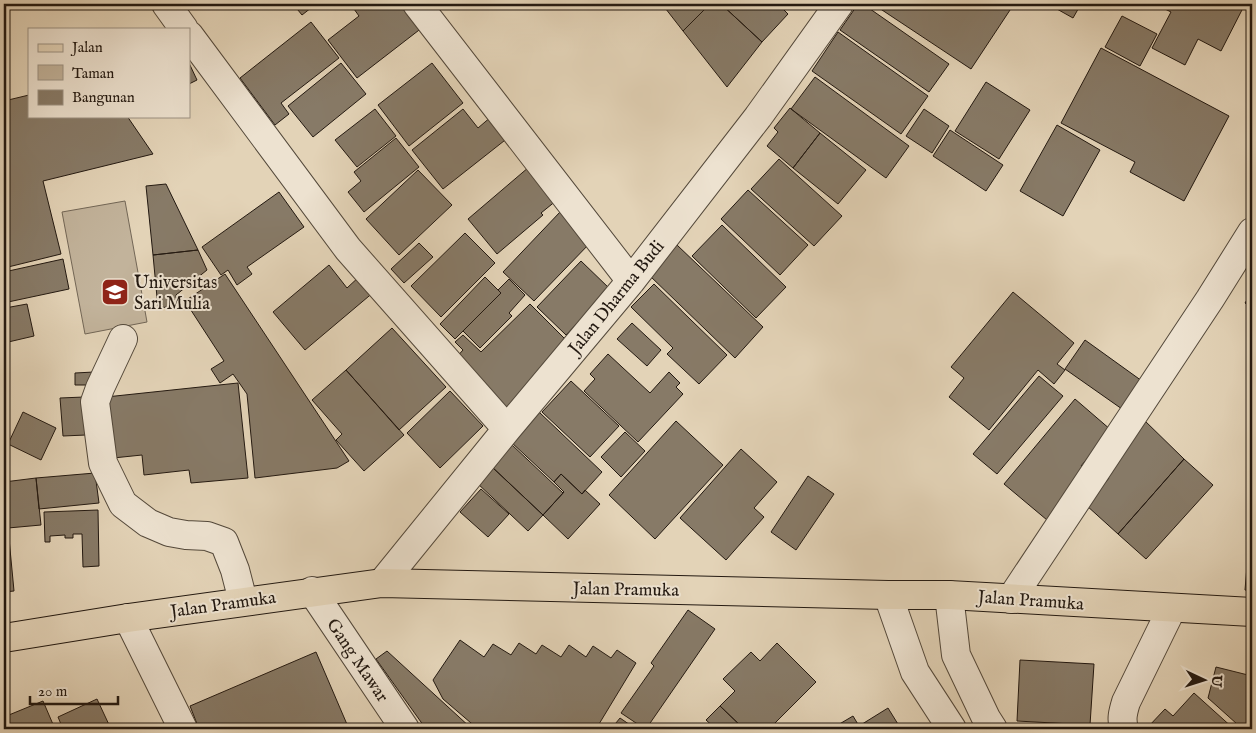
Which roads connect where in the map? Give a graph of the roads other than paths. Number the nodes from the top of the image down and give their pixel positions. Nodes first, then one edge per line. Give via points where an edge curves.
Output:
1 (166, 4) edge
2 (417, 4) edge
3 (839, 4) edge
4 (183, 28) edge
5 (190, 36) edge
6 (1252, 232) edge
7 (631, 281) junction
8 (123, 338) dead end
9 (507, 429) junction
10 (382, 583) junction
11 (312, 592) junction
12 (888, 595) junction
13 (949, 595) junction
14 (1011, 599) junction
15 (243, 601) junction
16 (1172, 608) junction
17 (1252, 612) edge
18 (128, 618) junction
19 (4, 638) edge
20 (956, 656) junction
21 (915, 672) junction
22 (183, 729) edge
23 (405, 729) edge
24 (952, 729) edge
25 (993, 729) edge
26 (1124, 729) edge

1 - 4 street
2 - 7 street
3 - 7 street, Jalan Dharma Budi via 758,117
5 - 9 street via 348,249
6 - 14 street
7 - 9 street, Jalan Dharma Budi
8 - 15 street via 95,402 103,463 123,504 148,523 169,532 207,536 224,542
9 - 10 street, Jalan Dharma Budi
10 - 11 main road, Jalan Pramuka
10 - 12 main road, Jalan Pramuka
11 - 15 main road, Jalan Pramuka
11 - 23 street, Gang Mawar
12 - 13 main road, Jalan Pramuka
12 - 21 street
13 - 14 main road, Jalan Pramuka
13 - 20 street
14 - 16 main road, Jalan Pramuka
15 - 18 main road, Jalan Pramuka
16 - 17 main road, Jalan Pramuka
16 - 26 street via 1126,702 1122,722
18 - 19 main road, Jalan Pramuka
18 - 22 street
20 - 21 street
20 - 25 street
21 - 24 street

